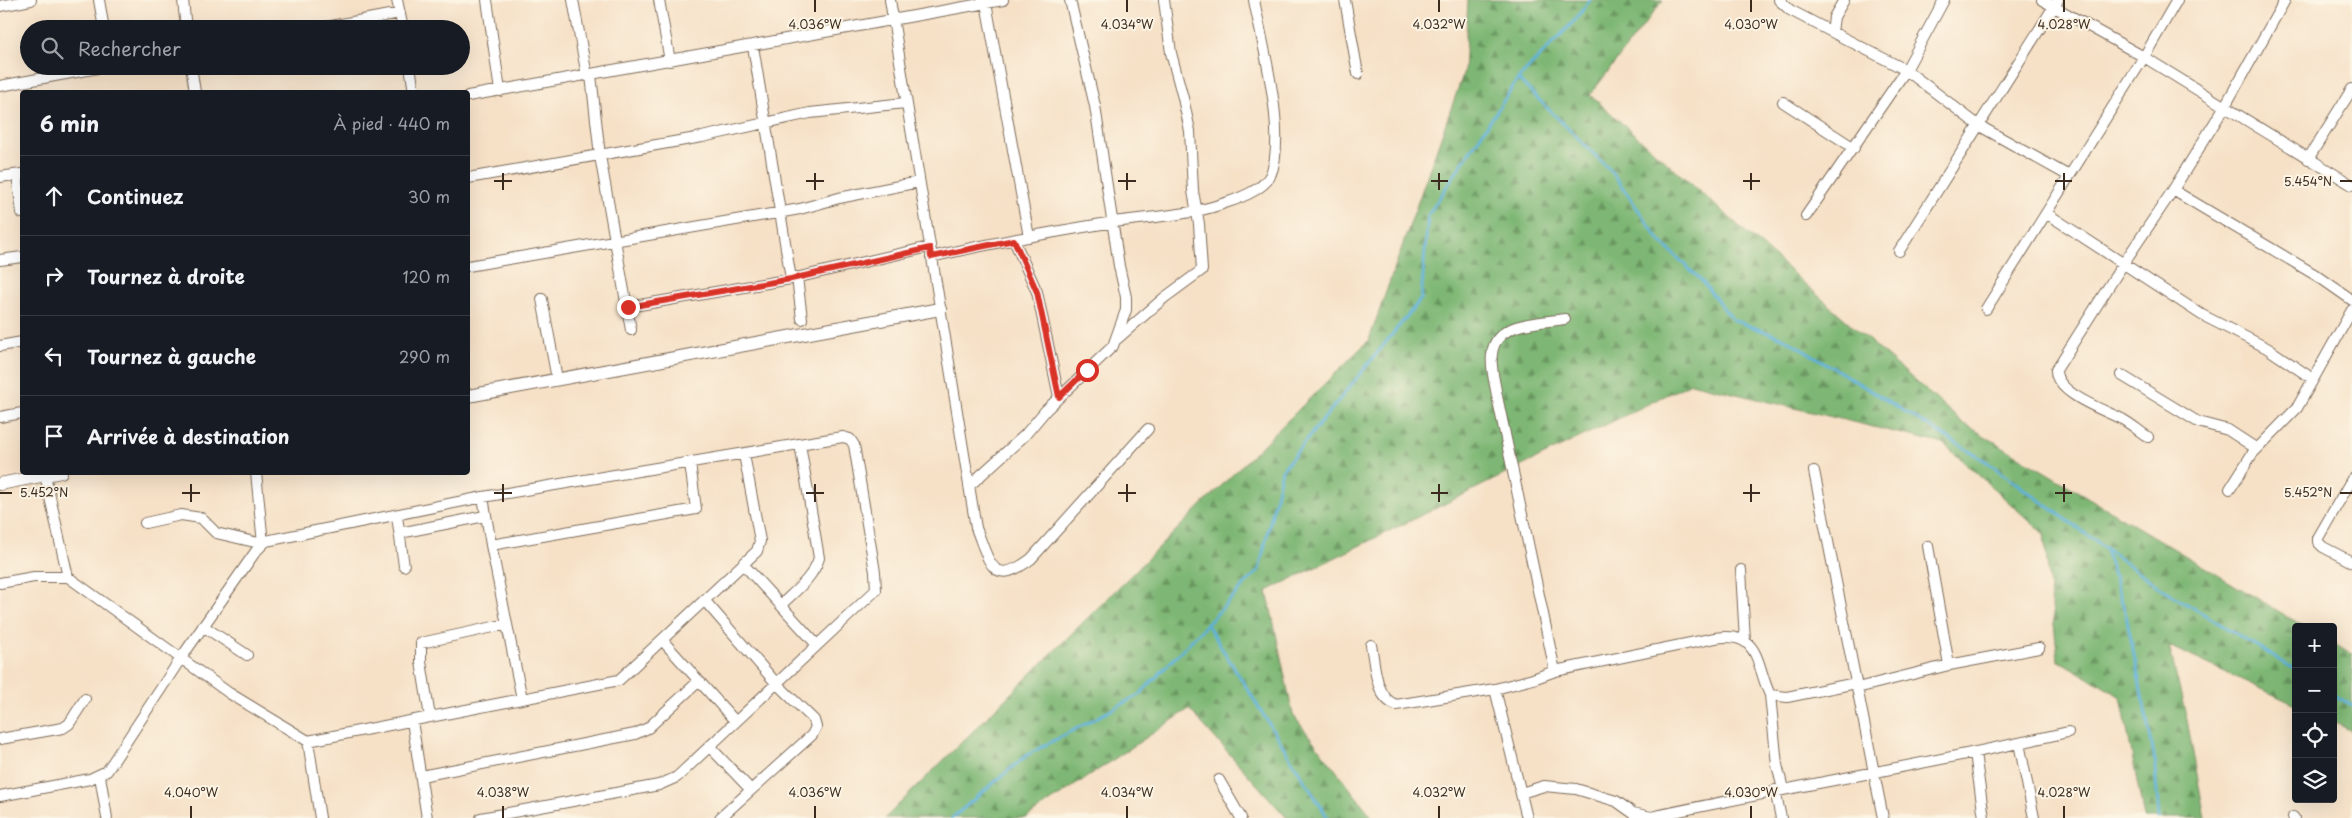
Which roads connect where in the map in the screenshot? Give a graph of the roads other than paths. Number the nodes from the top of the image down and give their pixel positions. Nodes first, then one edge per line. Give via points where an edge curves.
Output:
1 (32, 0) edge
2 (99, 0) edge
3 (183, 0) edge
4 (397, 0) edge
5 (486, 0) edge
6 (573, 0) edge
7 (658, 0) edge
8 (890, 0) edge
9 (1003, 0) edge
10 (1070, 0) edge
11 (1164, 0) edge
12 (1254, 0) edge
13 (1345, 0) edge
14 (1779, 0) edge
15 (1844, 0) edge
16 (1944, 0) edge
17 (2042, 0) edge
18 (2177, 0) edge
19 (2285, 0) edge
20 (983, 2) edge
21 (2056, 4) edge
22 (0, 6) edge
23 (400, 13) junction
24 (102, 20) edge
25 (185, 20) edge
26 (363, 20) edge
27 (401, 20) edge
28 (894, 21) junction
29 (1832, 32) junction
30 (754, 46) junction
31 (2144, 57) junction
32 (670, 61) junction
33 (1906, 70) junction
34 (1358, 74) dead end
35 (60, 75) edge
36 (192, 75) edge
37 (411, 75) edge
38 (589, 76) junction
39 (0, 86) edge
40 (2352, 89) edge
41 (195, 90) edge
42 (414, 90) edge
43 (500, 91) junction
44 (470, 96) edge
45 (1783, 102) dead end
46 (905, 103) junction
47 (2225, 106) junction
48 (766, 121) junction
49 (1978, 125) junction
50 (1854, 148) junction
51 (600, 156) junction
52 (2308, 159) junction
53 (20, 174) edge
54 (0, 176) edge
55 (2069, 176) junction
56 (470, 178) edge
57 (919, 182) junction
58 (2352, 185) edge
59 (2173, 190) junction
60 (780, 212) junction
61 (1196, 212) junction
62 (2046, 214) junction
63 (1806, 216) dead end
64 (1112, 223) junction
65 (1029, 237) junction
66 (616, 240) junction
67 (1014, 240) junction
68 (1899, 251) dead end
69 (930, 252) junction
70 (20, 257) edge
71 (0, 260) edge
72 (2123, 264) junction
73 (470, 266) edge
74 (794, 278) junction
75 (542, 299) dead end
76 (2352, 300) edge
77 (628, 307) junction
78 (940, 309) junction
79 (1986, 309) dead end
80 (2352, 310) edge
81 (802, 319) dead end
82 (1565, 319) dead end
83 (631, 330) dead end
84 (1117, 339) junction
85 (20, 342) edge
86 (0, 346) edge
87 (2121, 375) dead end
88 (557, 379) junction
89 (2313, 379) junction
90 (470, 396) edge
91 (1059, 397) junction
92 (20, 414) edge
93 (0, 417) edge
94 (1148, 429) dead end
95 (2148, 437) dead end
96 (800, 444) junction
97 (2257, 449) junction
98 (744, 454) junction
99 (690, 463) junction
100 (1814, 471) dead end
101 (49, 475) edge
102 (256, 475) edge
103 (45, 476) junction
104 (2352, 479) edge
105 (0, 484) edge
106 (969, 486) junction
107 (2230, 488) dead end
108 (482, 497) junction
109 (397, 516) junction
110 (485, 516) junction
111 (145, 523) dead end
112 (400, 533) junction
113 (263, 544) junction
114 (491, 545) junction
115 (1928, 546) dead end
116 (2352, 562) edge
117 (744, 565) junction
118 (404, 566) dead end
119 (1741, 570) dead end
120 (68, 578) junction
121 (0, 583) edge
122 (705, 601) junction
123 (781, 605) junction
124 (507, 624) junction
125 (203, 626) junction
126 (663, 640) junction
127 (1745, 641) junction
128 (817, 645) junction
129 (1371, 645) dead end
130 (2039, 648) dead end
131 (246, 655) dead end
132 (181, 658) junction
133 (1949, 665) junction
134 (1555, 671) junction
135 (699, 681) junction
136 (776, 683) junction
137 (1856, 685) junction
138 (1495, 689) junction
139 (1770, 694) junction
140 (85, 699) dead end
141 (522, 699) junction
142 (430, 717) junction
143 (412, 721) junction
144 (735, 721) junction
145 (2068, 732) dead end
146 (0, 739) edge
147 (308, 741) junction
148 (2019, 743) junction
149 (709, 746) junction
150 (1975, 753) junction
151 (1873, 771) junction
152 (100, 776) junction
153 (420, 776) junction
154 (1219, 780) dead end
155 (751, 790) junction
156 (1779, 790) junction
157 (1521, 793) junction
158 (0, 796) edge
159 (107, 818) edge
160 (320, 818) edge
161 (427, 818) edge
162 (481, 818) edge
163 (720, 818) edge
164 (1241, 818) edge
165 (1527, 818) edge
166 (1781, 818) edge
167 (1883, 818) edge
168 (1984, 818) edge
169 (2034, 818) edge

1 - 22 street
2 - 24 street
3 - 25 street
4 - 23 street
5 - 43 street
6 - 38 street
7 - 32 street
8 - 28 street
9 - 20 street
10 - 64 street via 1095,106
11 - 61 street via 1171,53 1190,131
12 - 61 street via 1277,130 1270,176 1259,187 1241,196
13 - 34 street
14 - 29 street via 1790,10
15 - 29 street via 1834,17
16 - 33 street
17 - 21 street
18 - 31 street
19 - 47 street
20 - 28 street
20 - 65 street
21 - 31 street
21 - 49 street
23 - 26 street
23 - 27 street
28 - 30 street
28 - 46 street
29 - 33 street
30 - 32 street
30 - 48 street
31 - 47 street
31 - 55 street
32 - 38 street
33 - 49 street
33 - 50 street
35 - 39 street
36 - 41 street
37 - 42 street
38 - 43 street
38 - 51 street
40 - 52 street
43 - 44 street
45 - 50 street
46 - 48 street
46 - 57 street
47 - 52 street
47 - 59 street
48 - 51 street
48 - 60 street
49 - 55 street
49 - 68 street
50 - 63 street
51 - 56 street
51 - 66 street
52 - 58 street
53 - 54 street
55 - 62 street
57 - 60 street
57 - 69 street
59 - 72 street
59 - 76 street
60 - 66 street
60 - 74 street
61 - 64 street
61 - 84 street via 1202,270
62 - 72 street
62 - 79 street
64 - 65 street
64 - 84 street via 1126,296 1126,310
65 - 67 street
66 - 73 street
66 - 77 street
67 - 69 street
67 - 91 street via 1037,292
69 - 74 street
69 - 78 street
70 - 71 street
72 - 89 street via 2202,315 2267,348
72 - 95 street via 2056,370 2056,376 2070,392
74 - 77 street
74 - 81 street
75 - 88 street
77 - 83 street
78 - 88 street
78 - 106 street
80 - 89 street
82 - 134 street via 1516,327 1500,334 1492,355 1497,396
84 - 91 street
85 - 86 street
87 - 97 street via 2198,422 2228,430
88 - 90 street
89 - 97 street via 2297,408
91 - 106 street via 1025,435
92 - 93 street
94 - 106 street via 1031,559 1006,573 997,571 992,565 976,528
96 - 98 street
96 - 123 street via 819,558 807,580
96 - 128 street via 843,437 850,438 854,445 876,579 876,590
97 - 107 street
98 - 99 street
98 - 117 street via 760,541 757,551
99 - 108 street
99 - 114 street via 696,509
100 - 137 street
101 - 103 street
102 - 113 street
103 - 105 street
103 - 120 street
104 - 116 street via 2318,538 2323,547
108 - 109 street
108 - 110 street
109 - 112 street
109 - 113 street via 286,536
110 - 112 street
110 - 114 street
111 - 113 street via 181,515 201,518 216,533
112 - 118 street
113 - 125 street
114 - 124 street
115 - 133 street
117 - 122 street
117 - 123 street
119 - 127 street
120 - 121 street via 34,577
120 - 132 street
122 - 126 street
122 - 136 street
123 - 128 street
124 - 141 street
124 - 142 street via 421,643
125 - 131 street
125 - 132 street
126 - 135 street
126 - 141 street via 619,680
127 - 134 street via 1737,637 1715,638
127 - 139 street via 1756,656
128 - 136 street
129 - 138 street via 1382,696 1396,705
130 - 133 street
132 - 147 street via 229,693
132 - 152 street
133 - 137 street
134 - 138 street
135 - 144 street
135 - 153 street via 648,728 636,734
136 - 144 street
136 - 155 street via 814,720 816,727 812,735
137 - 139 street via 1787,697
137 - 151 street
138 - 157 street
139 - 156 street
140 - 146 street via 63,728
141 - 142 street
142 - 143 street
143 - 147 street
143 - 153 street
144 - 149 street
145 - 148 street
147 - 160 street
148 - 150 street
148 - 169 street
149 - 155 street
149 - 162 street via 676,777 659,785
150 - 151 street
150 - 168 street
151 - 156 street
151 - 167 street
152 - 158 street
152 - 159 street
153 - 161 street
154 - 164 street
155 - 163 street
156 - 157 street via 1650,817 1632,813 1616,801 1576,789 1544,786
156 - 166 street
157 - 165 street

